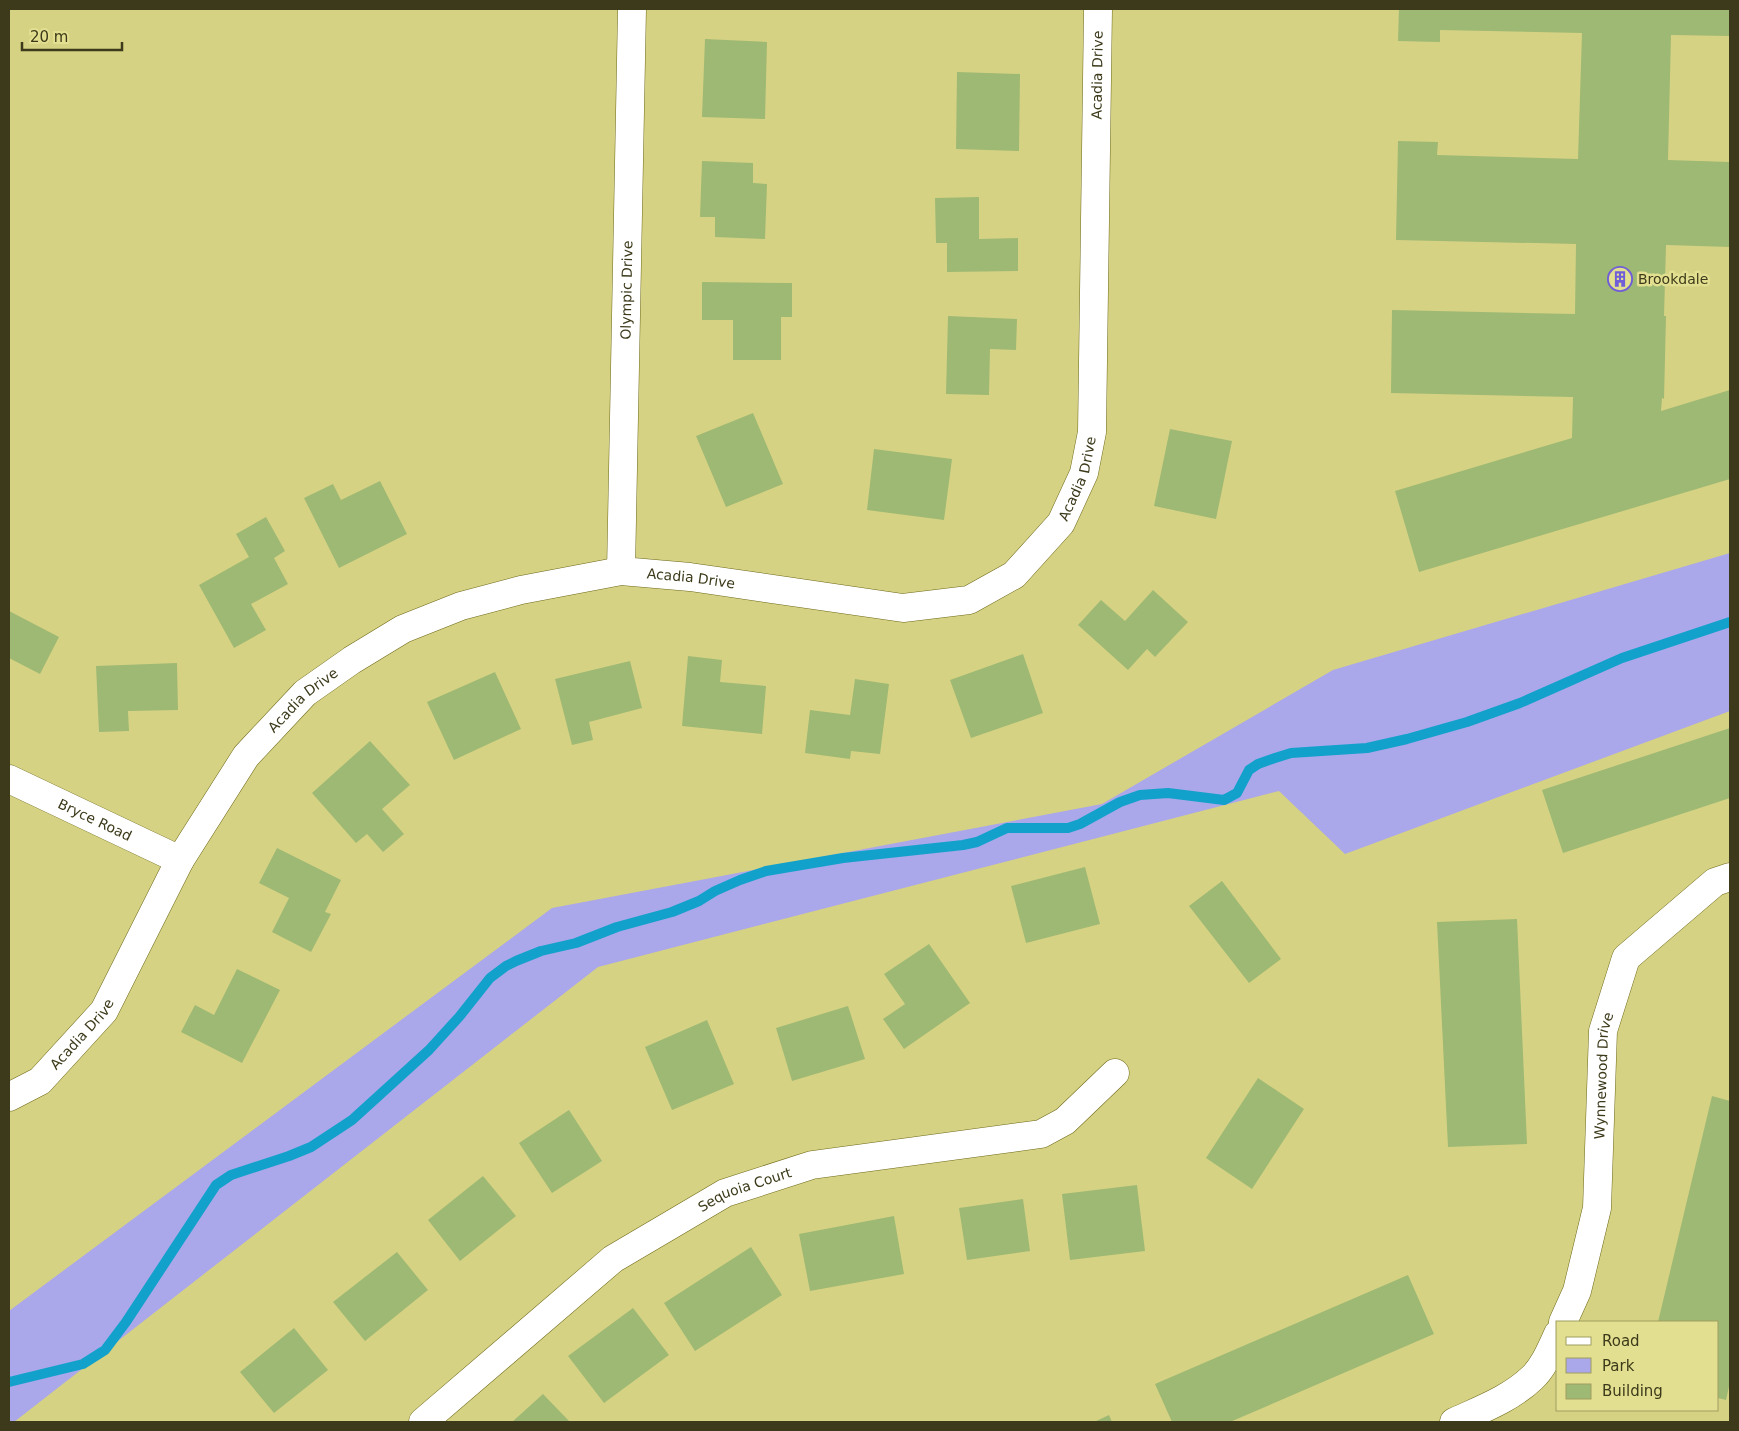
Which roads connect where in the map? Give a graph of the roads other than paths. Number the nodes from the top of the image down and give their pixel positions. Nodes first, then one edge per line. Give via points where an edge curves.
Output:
1 (632, 9) edge
2 (1098, 9) edge
3 (621, 571) junction
4 (9, 779) edge
5 (180, 860) junction
6 (1730, 877) edge
7 (1115, 1073) dead end
8 (9, 1097) edge
9 (1563, 1321) edge
10 (1556, 1339) edge
11 (423, 1422) edge
12 (1454, 1422) edge

1 - 3 street, Olympic Drive
2 - 3 street, Acadia Drive via 1092,432 1084,473 1061,523 1014,575 969,600 904,608 690,576
3 - 5 street, Acadia Drive via 521,590 461,606 403,629 352,660 305,693 246,756
4 - 5 street, Bryce Road
5 - 8 street, Acadia Drive via 104,1012 40,1081
6 - 9 street, Wynnewood Drive via 1716,882 1626,958 1603,1031 1598,1208 1577,1291
7 - 11 street, Sequoia Court via 1065,1120 1041,1134 812,1165 725,1193 613,1259
10 - 12 street via 1532,1378 1506,1398

